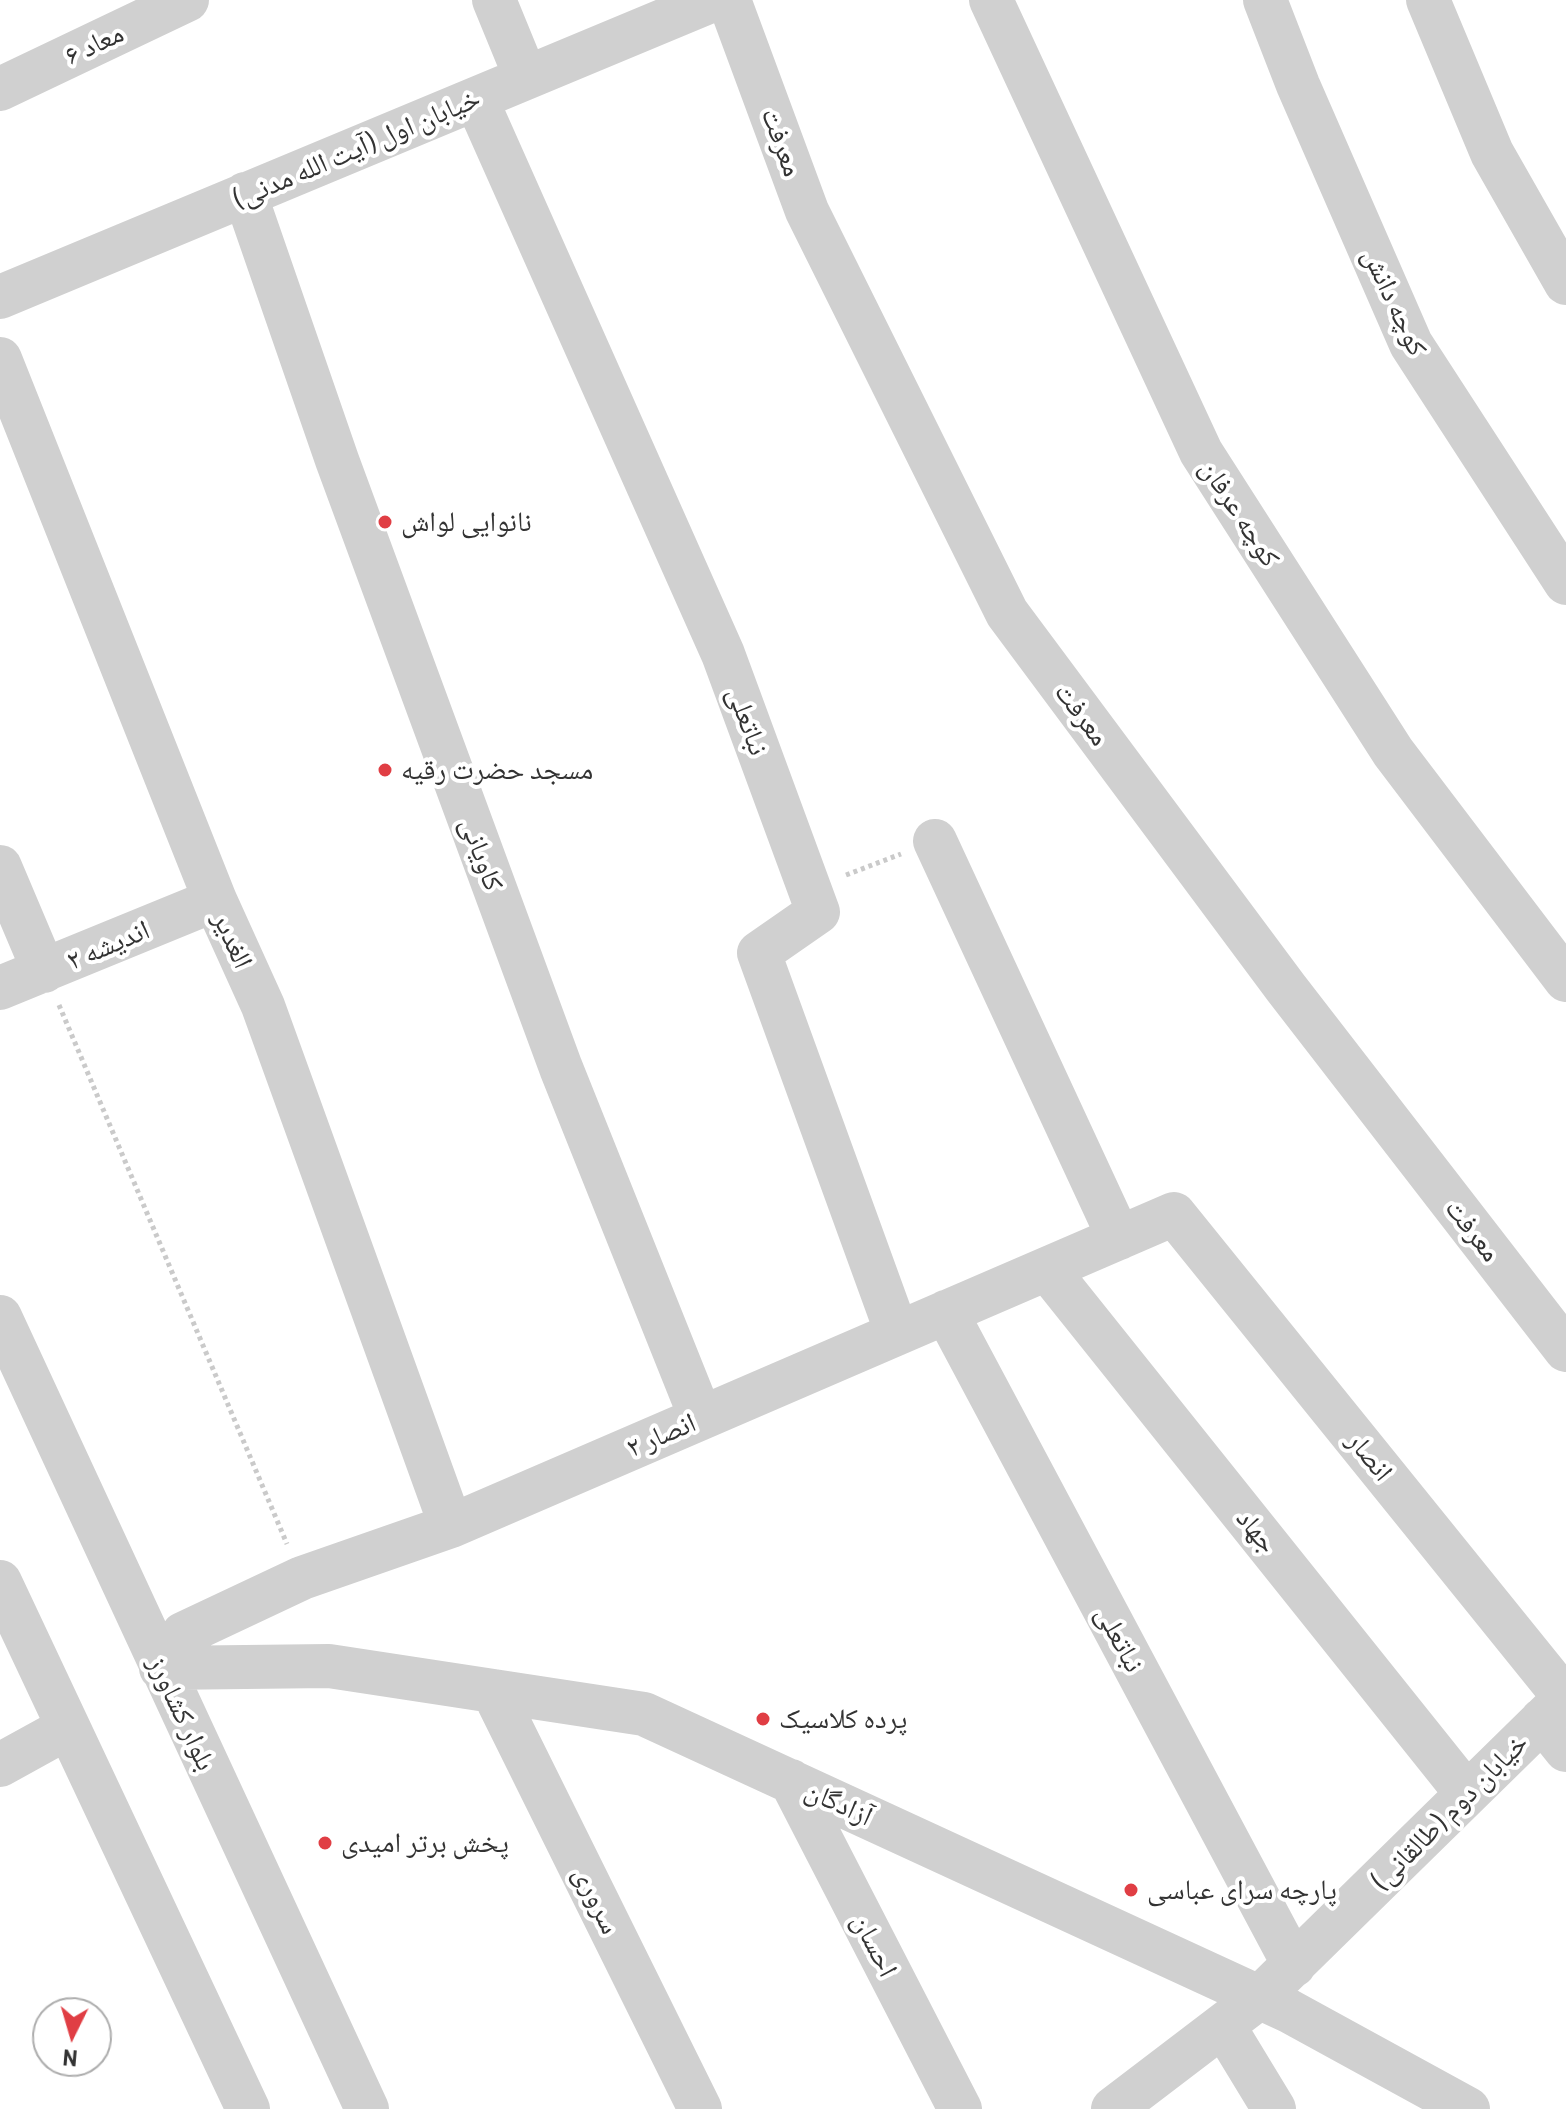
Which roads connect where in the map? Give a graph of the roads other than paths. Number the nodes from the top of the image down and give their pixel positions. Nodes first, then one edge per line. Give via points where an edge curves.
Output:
1 (187, 0) edge
2 (494, 0) edge
3 (713, 0) edge
4 (729, 0) edge
5 (991, 0) edge
6 (1265, 0) edge
7 (1428, 0) edge
8 (526, 78) junction
9 (0, 89) edge
10 (476, 99) junction
11 (245, 194) junction
12 (1566, 283) edge
13 (0, 297) edge
14 (0, 359) edge
15 (1566, 583) edge
16 (935, 841) road end
17 (0, 867) edge
18 (215, 900) junction
19 (44, 971) junction
20 (1566, 980) edge
21 (0, 988) edge
22 (1174, 1214) joint
23 (1119, 1238) junction
24 (1047, 1269) junction
25 (946, 1312) junction
26 (0, 1317) edge
27 (897, 1333) junction
28 (1566, 1350) edge
29 (701, 1418) junction
30 (451, 1526) junction
31 (0, 1582) edge
32 (161, 1668) junction
33 (493, 1691) junction
34 (1560, 1716) edge
35 (67, 1728) junction
36 (0, 1765) edge
37 (791, 1781) junction
38 (1467, 1794) junction
39 (1294, 1965) junction
40 (1260, 1997) junction
41 (1223, 2025) junction
42 (248, 2109) edge
43 (367, 2109) edge
44 (700, 2109) edge
45 (960, 2109) edge
46 (1113, 2109) edge
47 (1274, 2109) edge
48 (1468, 2109) edge

1 - 9 street, معاد ۶
2 - 8 street
3 - 8 street, خیابان اول (آیت الله مدنی)
4 - 28 street, معرفت via 807,211 1007,613 1286,988
5 - 20 street, کوچه عرفان via 1201,452 1393,752
6 - 15 street, کوچه دانش via 1411,344
7 - 12 street via 1492,153
8 - 10 street, خیابان اول (آیت الله مدنی)
10 - 11 street, خیابان اول (آیت الله مدنی)
10 - 27 street, نباتعلی via 723,654 818,912 759,953
11 - 13 street, خیابان اول (آیت الله مدنی)
11 - 29 street, کاویانی via 561,1068
14 - 18 street, الغدیر
16 - 23 street
17 - 19 street
18 - 19 street, اندیشه ۲
18 - 30 street, الغدیر via 263,1006
19 - 21 street, اندیشه ۲
22 - 23 street, انصار ۲
22 - 34 street, انصار
23 - 24 street, انصار ۲
24 - 25 street, انصار ۲
24 - 38 street, جهاد
25 - 27 street, انصار ۲
25 - 39 street, نباتعلی
26 - 32 street, بلوار کشاورز
27 - 29 street, انصار ۲
29 - 30 street, انصار ۲
30 - 32 street, انصار ۲ via 302,1578 183,1634
31 - 35 street
32 - 33 street, آزادگان via 329,1666
32 - 43 street, بلوار کشاورز
33 - 37 street, آزادگان via 644,1714
33 - 44 street, سروری
34 - 38 street, خیابان دوم (طالقانی)
35 - 36 street
35 - 42 street
37 - 40 street, آزادگان
37 - 45 street, احسان
38 - 39 street, خیابان دوم (طالقانی)
39 - 40 street, خیابان دوم (طالقانی)
40 - 41 street, خیابان دوم (طالقانی)
40 - 48 street, آزادگان
41 - 46 street, خیابان دوم (طالقانی)
41 - 47 street

